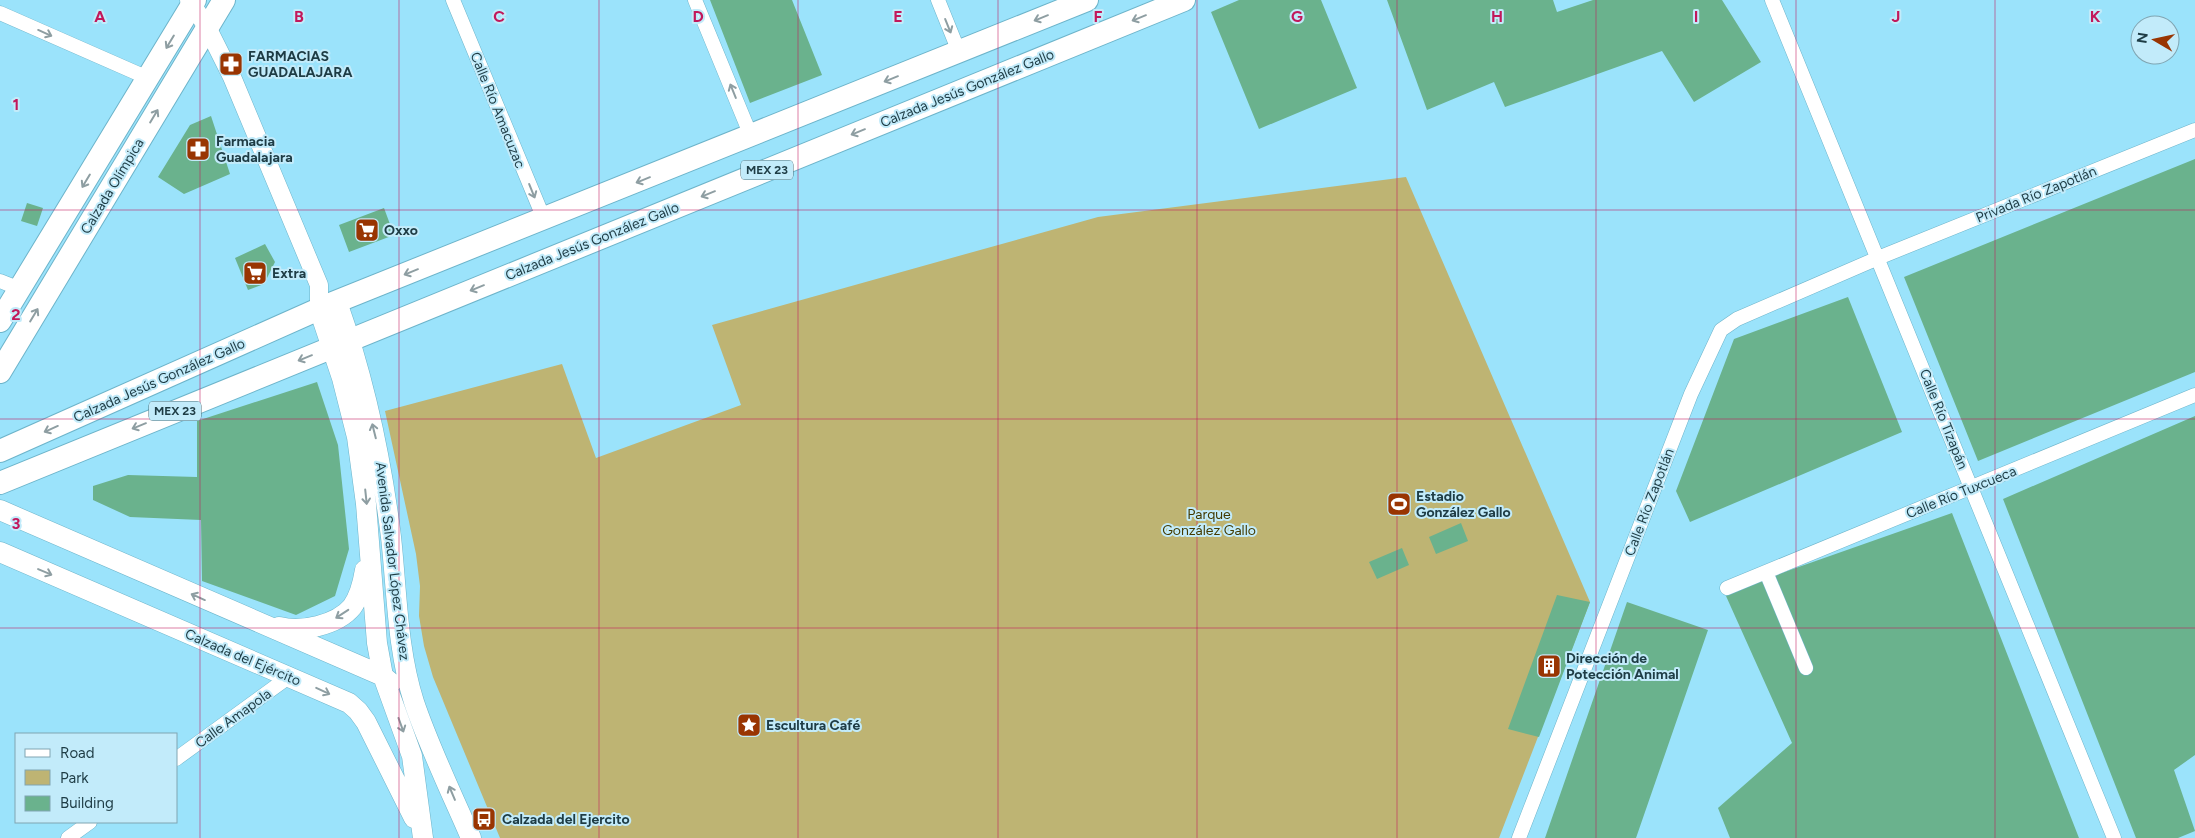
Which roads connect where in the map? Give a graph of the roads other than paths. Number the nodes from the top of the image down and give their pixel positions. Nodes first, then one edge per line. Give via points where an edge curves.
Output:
1 (224, 0) edge
2 (453, 0) edge
3 (696, 0) edge
4 (938, 0) edge
5 (1086, 0) edge
6 (1184, 0) edge
7 (1772, 0) edge
8 (192, 1) edge
9 (0, 13) edge
10 (207, 27) junction
11 (959, 52) junction
12 (148, 78) junction
13 (2195, 130) edge
14 (751, 136) junction
15 (544, 219) junction
16 (1878, 258) junction
17 (10, 285) edge
18 (328, 305) junction
19 (0, 321) edge
20 (341, 343) junction
21 (0, 372) edge
22 (2195, 395) edge
23 (0, 451) edge
24 (0, 483) edge
25 (1972, 487) junction
26 (0, 510) edge
27 (368, 538) junction
28 (0, 552) edge
29 (1766, 572) junction
30 (1728, 588) dead end
31 (232, 612) junction
32 (1806, 668) dead end
33 (290, 676) junction
34 (383, 676) junction
35 (414, 701) junction
36 (178, 758) edge
37 (89, 823) edge
38 (422, 835) edge
39 (68, 838) edge
40 (471, 838) edge
41 (1519, 838) edge
42 (2114, 838) edge

1 - 10 main road, Calzada Olímpica
2 -> 15 street, Calle Río Amacuzac
14 -> 3 street
4 -> 11 street
5 -> 11 main road, Calzada Jesús González Gallo / MEX 23
6 -> 20 main road, Calzada Jesús González Gallo / MEX 23
7 - 16 street, Calle Río Tizapán
8 - 10 street, Avenida Salvador López Chávez
8 -> 12 main road, Calzada Olímpica
9 -> 12 street
10 - 18 street, Avenida Salvador López Chávez via 232,77
21 -> 10 main road, Calzada Olímpica
11 -> 14 main road, Calzada Jesús González Gallo / MEX 23
12 -> 17 main road, Calzada Olímpica
13 - 16 street, Privada Río Zapotlán
14 -> 15 main road, Calzada Jesús González Gallo / MEX 23
15 -> 18 main road, Calzada Jesús González Gallo / MEX 23
16 - 25 street, Calle Río Tizapán
16 - 41 street, Calle Río Zapotlán via 1737,319 1721,330 1691,394
17 - 19 main road, Calzada Olímpica
18 - 20 main road, Avenida Salvador López Chávez
18 -> 23 main road, Calzada Jesús González Gallo / MEX 23
20 -> 24 main road, Calzada Jesús González Gallo / MEX 23
20 -> 27 main road, Avenida Salvador López Chávez via 357,437
35 -> 20 main road, Avenida Salvador López Chávez via 398,615 380,455
22 - 25 street, Calle Río Tuxcueca
25 - 29 street, Calle Río Tuxcueca
25 - 42 street, Calle Río Tizapán
31 -> 26 main road
27 -> 31 main road via 359,595 351,608 338,617 315,626 284,628
27 - 34 main road, Avenida Salvador López Chávez
28 -> 33 main road, Calzada del Ejército
29 - 30 street, Calle Río Tuxcueca
29 - 32 street
31 - 34 main road
33 - 36 street, Calle Amapola
33 -> 38 main road, Calzada del Ejército via 348,703 358,711
34 - 35 main road
34 -> 38 main road, Avenida Salvador López Chávez via 412,756
40 -> 35 main road, Avenida Salvador López Chávez
37 - 39 street

